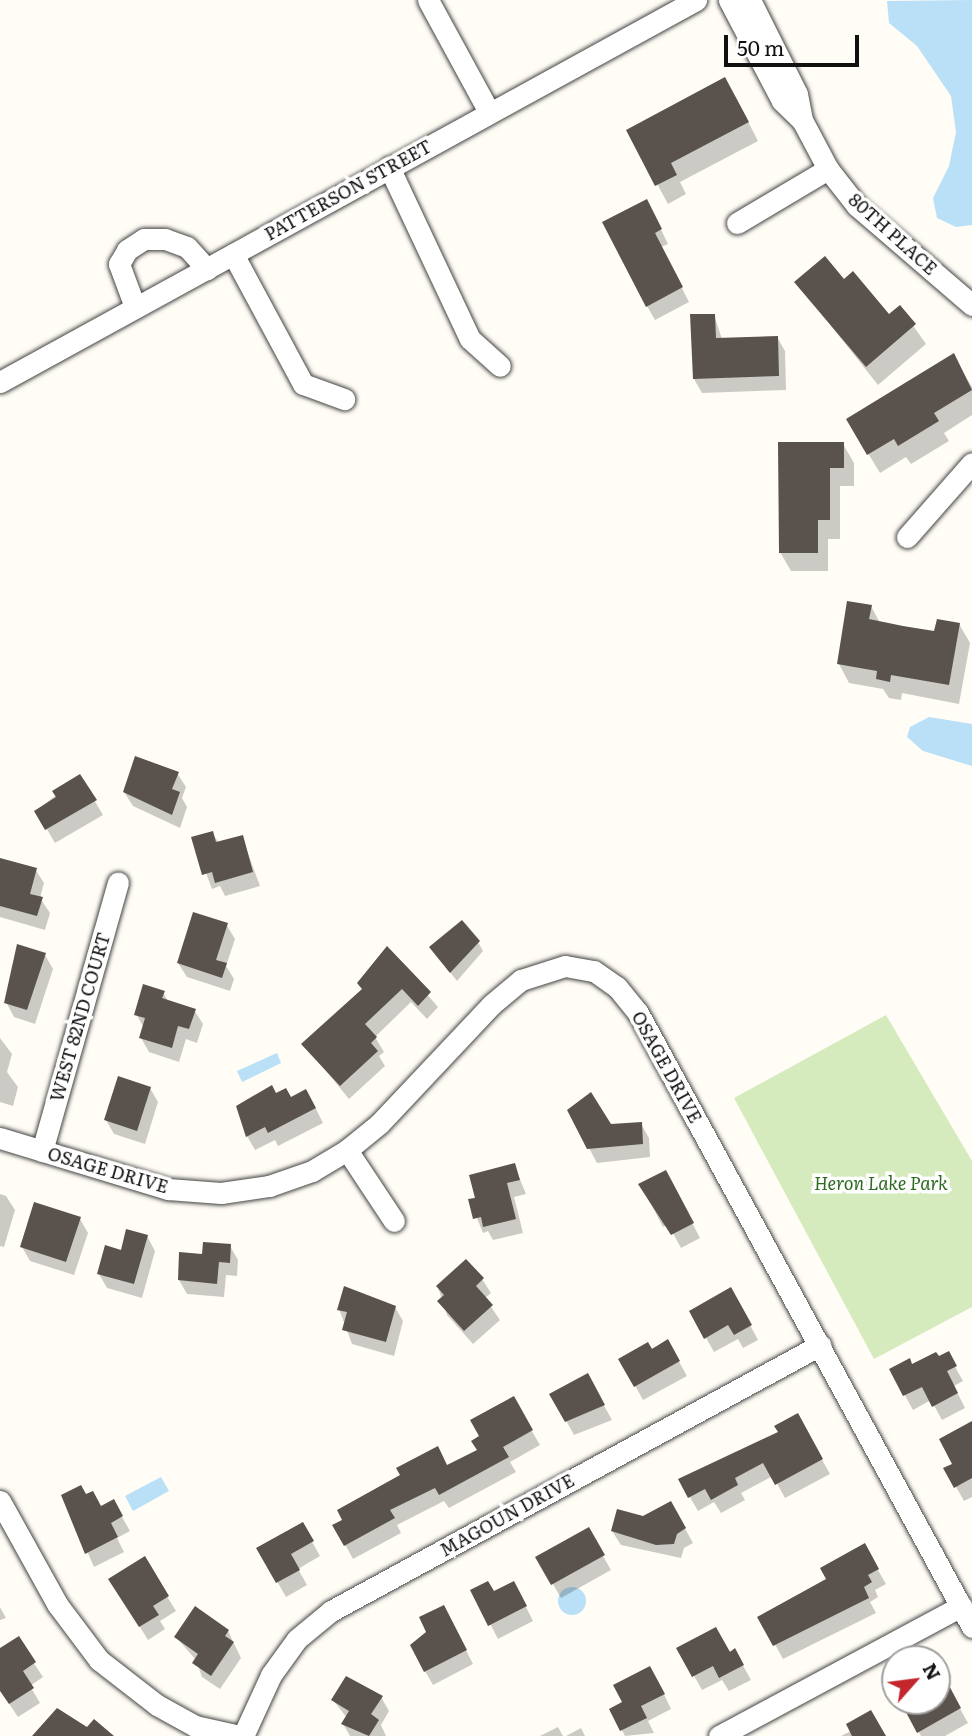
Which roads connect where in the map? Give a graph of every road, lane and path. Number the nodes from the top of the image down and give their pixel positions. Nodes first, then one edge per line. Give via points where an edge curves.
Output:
1 (428, 0) edge
2 (696, 0) edge
3 (729, 0) edge
4 (750, 0) edge
5 (489, 112) junction
6 (802, 120) junction
7 (388, 167) junction
8 (828, 169) junction
9 (737, 223) dead end
10 (233, 254) junction
11 (207, 269) junction
12 (972, 305) edge
13 (135, 307) junction
14 (500, 366) dead end
15 (0, 382) edge
16 (344, 399) dead end
17 (972, 463) edge
18 (906, 537) dead end
19 (118, 883) dead end
20 (0, 1138) edge
21 (347, 1150) junction
22 (42, 1151) junction
23 (394, 1221) dead end
24 (820, 1345) junction
25 (0, 1501) edge
26 (961, 1606) junction
27 (972, 1627) edge
28 (241, 1736) edge
29 (719, 1736) edge

1 - 5 street
2 - 5 street, PATTERSON STREET
3 - 6 street, 80TH PLACE via 782,100
4 - 6 street, 80TH PLACE via 797,94
5 - 7 street, PATTERSON STREET
6 - 8 street, 80TH PLACE
7 - 10 street, PATTERSON STREET
7 - 14 street via 470,339
8 - 9 street
8 - 12 street, 80TH PLACE via 857,206
10 - 11 street, PATTERSON STREET
10 - 16 street via 303,384
11 - 13 street, PATTERSON STREET
11 - 13 street via 187,247 165,239 144,239 127,250 119,264
13 - 15 street, PATTERSON STREET
17 - 18 street
19 - 22 street, WEST 82ND COURT
20 - 22 street, OSAGE DRIVE
21 - 22 street, OSAGE DRIVE via 312,1171 269,1186 221,1193 168,1189
21 - 23 street
21 - 24 street, OSAGE DRIVE via 379,1124 491,1005 521,980 565,967 594,971 617,987 638,1013
24 - 26 street, OSAGE DRIVE
24 - 28 street, MAGOUN DRIVE via 331,1611 297,1639 271,1675
25 - 28 street via 57,1604 99,1660 157,1705 195,1726
26 - 27 street, OSAGE DRIVE
26 - 29 street

